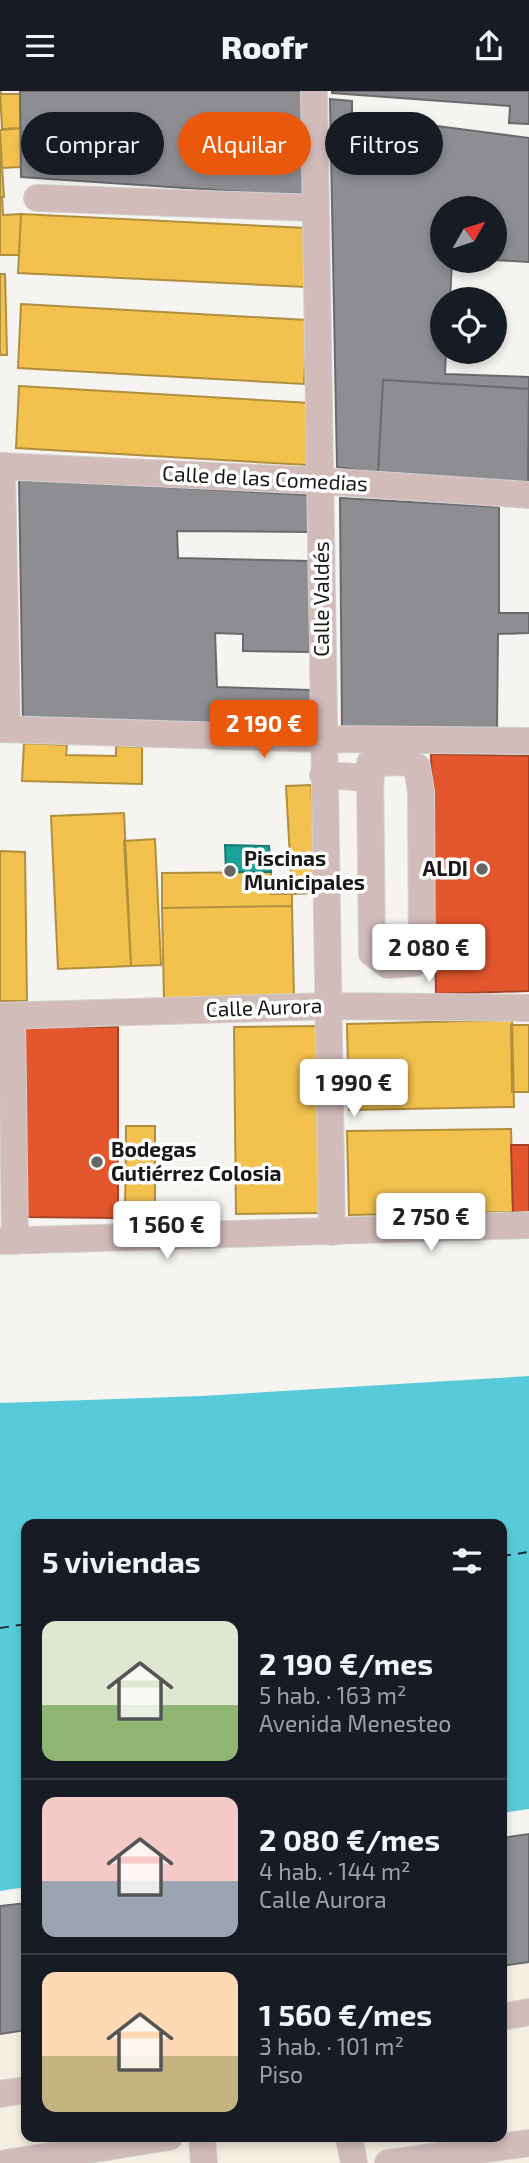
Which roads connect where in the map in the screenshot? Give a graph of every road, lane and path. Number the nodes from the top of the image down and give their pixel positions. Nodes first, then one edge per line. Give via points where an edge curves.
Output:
1 (314, 91) edge
2 (37, 198) dead end
3 (315, 208) junction
4 (1, 466) edge
5 (321, 481) junction
6 (529, 495) edge
7 (4, 729) edge
8 (323, 739) junction
9 (529, 741) edge
10 (323, 775) junction
11 (370, 778) junction
12 (415, 963) junction
13 (330, 1006) junction
14 (418, 1008) junction
15 (529, 1008) edge
16 (6, 1016) edge
17 (529, 1225) edge
18 (332, 1233) junction
19 (7, 1241) edge
20 (529, 2012) edge
21 (507, 2016) edge
22 (21, 2091) edge
23 (0, 2094) edge
24 (138, 2142) edge
25 (202, 2142) edge
26 (350, 2142) edge
27 (529, 2143) edge
28 (6, 2163) edge
29 (204, 2163) edge
30 (354, 2163) edge
31 (388, 2163) edge

1 - 3 street, Calle Valdés
2 - 3 street
3 - 5 street, Calle Valdés
4 - 5 street, Calle de las Comedias
4 - 7 street
5 - 6 street, Calle de las Comedias
5 - 8 street, Calle Valdés
7 - 8 street
8 - 9 street
8 - 10 street, Calle Valdés
10 - 11 street
10 - 13 street, Calle Valdés
11 - 12 street via 372,953 388,965
11 - 12 street via 370,763 405,762 417,767 422,792 422,957
12 - 14 street via 420,972
13 - 14 street, Calle Aurora
13 - 16 street, Calle Aurora
13 - 18 street, Calle Valdés
14 - 15 street, Calle Aurora
16 - 19 street
17 - 18 street
18 - 19 street
20 - 21 street
22 - 23 street
24 - 28 street
25 - 29 street
26 - 30 street
27 - 31 street

